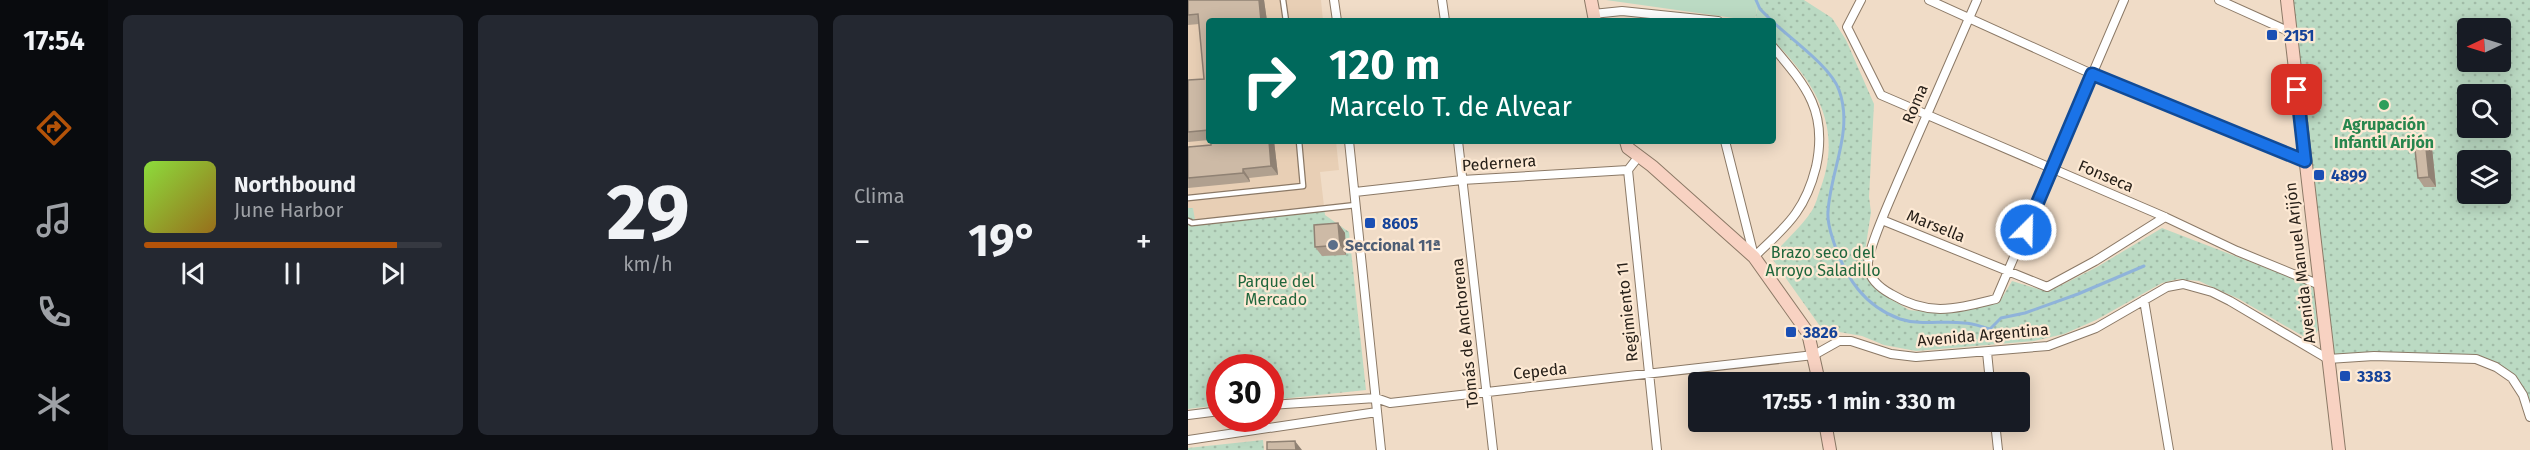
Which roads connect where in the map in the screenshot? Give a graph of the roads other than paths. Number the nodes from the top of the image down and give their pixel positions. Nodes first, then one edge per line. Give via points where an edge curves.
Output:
1 (1283, 0) edge
2 (1334, 0) edge
3 (1442, 0) edge
4 (1591, 0) edge
5 (1861, 0) edge
6 (1929, 0) edge
7 (1977, 0) edge
8 (2124, 0) edge
9 (2219, 0) edge
10 (2287, 0) edge
11 (1970, 16) junction
12 (1594, 17) edge
13 (1286, 18) edge
14 (1336, 18) edge
15 (1445, 18) edge
16 (1684, 18) edge
17 (2290, 32) junction
18 (1776, 51) edge
19 (2092, 74) junction
20 (1927, 115) junction
21 (1299, 144) edge
22 (1349, 144) edge
23 (1458, 144) edge
24 (1627, 144) edge
25 (1726, 144) edge
26 (1639, 156) junction
27 (2305, 161) junction
28 (2052, 169) junction
29 (1628, 170) junction
30 (1462, 180) junction
31 (1355, 192) junction
32 (1188, 198) edge
33 (1356, 205) junction
34 (2165, 217) junction
35 (1882, 220) junction
36 (1188, 221) edge
37 (1754, 256) junction
38 (2008, 271) junction
39 (2320, 285) junction
40 (2144, 300) junction
41 (1987, 352) junction
42 (1814, 355) junction
43 (2328, 359) junction
44 (1817, 372) edge
45 (1989, 372) edge
46 (1649, 374) junction
47 (1486, 392) junction
48 (1376, 398) junction
49 (1284, 404) edge
50 (1377, 412) junction
51 (1206, 413) edge
52 (1188, 415) edge
53 (2530, 417) edge
54 (1827, 432) edge
55 (1996, 432) edge
56 (1188, 440) edge
57 (1382, 450) edge
58 (1493, 450) edge
59 (1657, 450) edge
60 (1830, 450) edge
61 (1998, 450) edge
62 (2169, 450) edge
63 (2338, 450) edge

1 - 13 lane
2 - 14 street
3 - 15 street
4 - 12 street
5 - 20 street, Fonseca via 1847,27 1881,96
6 - 11 street
7 - 11 street, Roma
8 - 19 street
9 - 17 street
10 - 17 street, Avenida Manuel Arijón
11 - 19 street
11 - 20 street, Roma
12 - 16 street via 1622,11
17 - 27 street, Avenida Manuel Arijón
18 - 37 street via 1809,94 1820,124 1820,149 1811,185 1796,213
19 - 27 street
19 - 28 street
20 - 28 street, Fonseca
20 - 35 street, Roma
21 - 32 lane via 1304,186
22 - 31 street
23 - 30 street, Tomás de Anchorena
24 - 26 street
25 - 37 street
26 - 29 street
26 - 37 street
27 - 39 street, Avenida Manuel Arijón
28 - 34 street, Fonseca
28 - 38 street
29 - 30 street, Pedernera
29 - 46 street, Regimiento 11
30 - 31 street, Pedernera
30 - 47 street, Tomás de Anchorena
31 - 33 street
33 - 36 lane
33 - 48 street
34 - 38 street, Marsella via 2047,287
34 - 39 street, Fonseca via 2237,252
35 - 38 street, Marsella
35 - 38 street, Roma via 1868,264 1871,277 1881,289 1910,306 1960,308 1996,299
37 - 42 street via 1808,333
39 - 43 street, Avenida Manuel Arijón
40 - 41 street, Avenida Argentina via 2071,339 2048,346
40 - 43 street, Avenida Argentina via 2168,286 2196,287 2230,301
40 - 62 street
41 - 42 street, Avenida Argentina via 1916,357 1839,341
41 - 45 street
42 - 44 street
42 - 46 street, Cepeda
43 - 53 street via 2475,359 2512,378
43 - 63 street, Avenida Manuel Arijón
46 - 47 street, Cepeda
46 - 59 street, Regimiento 11
47 - 48 street, Cepeda via 1390,403
47 - 58 street, Tomás de Anchorena
48 - 49 street, Cepeda
48 - 50 street
50 - 56 street
50 - 57 street
51 - 52 street
54 - 60 street
55 - 61 street

